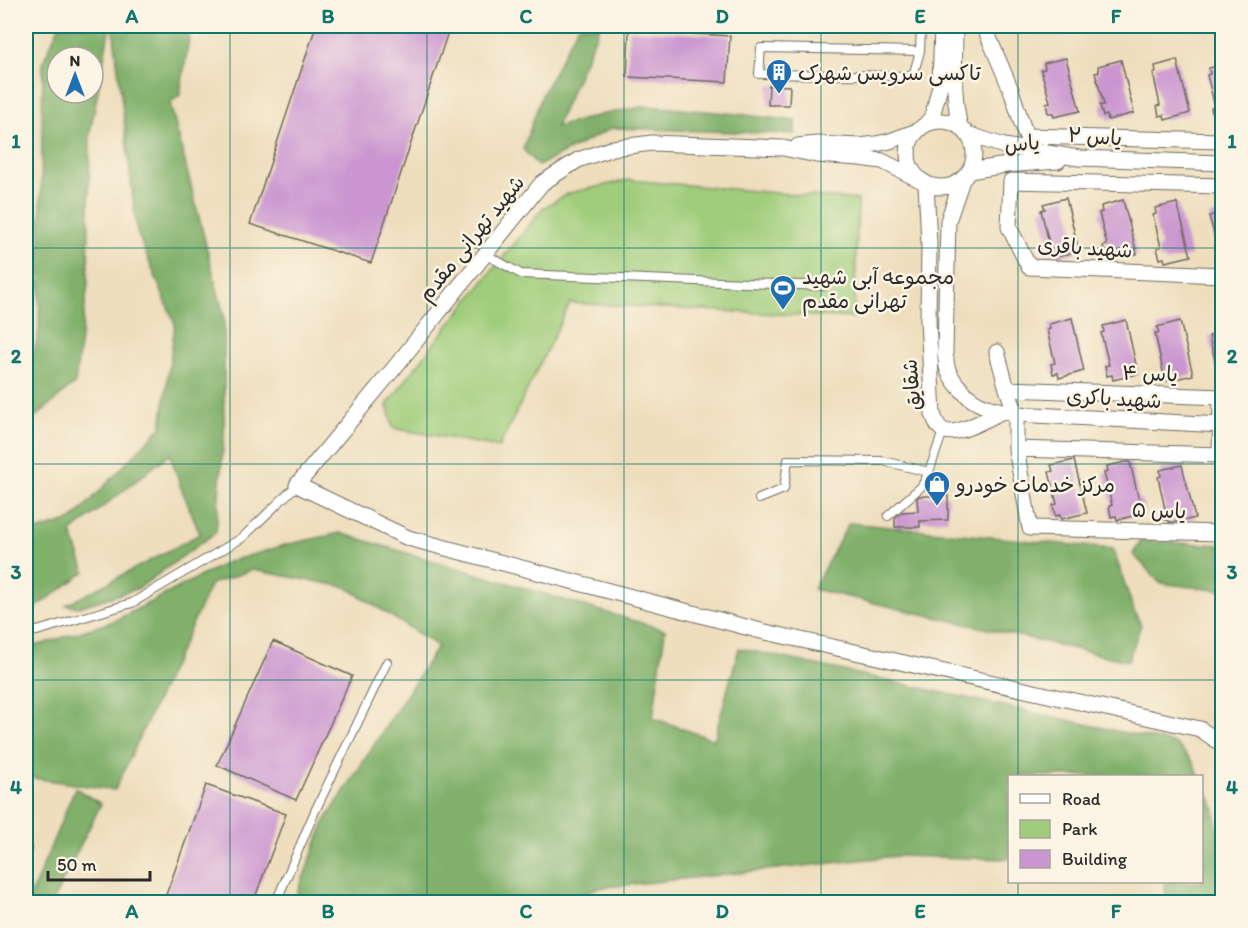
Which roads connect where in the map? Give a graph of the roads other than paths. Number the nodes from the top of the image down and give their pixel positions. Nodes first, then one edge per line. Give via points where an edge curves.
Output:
1 (921, 26) edge
2 (942, 26) edge
3 (955, 26) edge
4 (984, 26) edge
5 (920, 51) junction
6 (921, 128) junction
7 (964, 130) junction
8 (1222, 141) edge
9 (783, 148) junction
10 (1023, 150) junction
11 (1079, 158) joint
12 (1222, 163) edge
13 (966, 176) junction
14 (1021, 180) junction
15 (923, 182) junction
16 (1222, 186) edge
17 (485, 254) junction
18 (1222, 275) edge
19 (824, 286) dead end
20 (997, 352) dead end
21 (1007, 390) junction
22 (1222, 397) edge
23 (1009, 412) junction
24 (1221, 425) edge
25 (943, 431) junction
26 (1016, 449) junction
27 (1221, 455) edge
28 (929, 472) junction
29 (297, 485) junction
30 (759, 499) dead end
31 (888, 516) dead end
32 (1222, 533) edge
33 (26, 630) edge
34 (387, 662) dead end
35 (1222, 744) edge
36 (26, 840) edge
37 (26, 880) edge
38 (276, 903) edge

1 - 5 lane
2 - 6 street via 940,86 932,117
3 - 7 street via 956,109
4 - 10 street via 1011,90
5 - 5 lane via 761,48 759,74 913,76
6 - 7 street via 937,121
6 - 9 street, شهید تهرانی مقدم via 876,144
6 - 15 street via 912,138 908,156 909,165
7 - 10 street
7 - 13 street via 974,152
8 - 10 street
9 - 15 street, شهید تهرانی مقدم via 882,162
9 - 17 street, شهید تهرانی مقدم via 652,143 613,148 578,160 543,183
10 - 11 street, یاس
10 - 13 street, یاس via 1007,165
10 - 14 street
11 - 12 street, یاس ۲
13 - 15 street via 944,187
13 - 23 street, شقایق via 948,221 947,368 954,381 978,403
14 - 16 street
14 - 18 street, شهید باقری via 1011,180 1009,227 1029,267
15 - 25 street, شقایق via 929,243 933,414
17 - 19 lane via 521,274
17 - 29 street, شهید تهرانی مقدم
20 - 21 street
21 - 22 street, یاس ۴
21 - 23 street
22 - 24 street, یاس ۴
23 - 24 street, شهید باکری
23 - 25 street, شقایق via 960,431
23 - 26 street, یاس ۵
24 - 27 street
25 - 28 lane
26 - 27 street
26 - 32 street, یاس ۵ via 1030,528
28 - 30 lane via 884,461 788,460 784,489
28 - 31 lane via 921,486
29 - 33 lane via 242,538 132,603 37,631
29 - 35 street via 408,538 761,631 1200,729
34 - 38 lane via 315,811
36 - 37 lane

